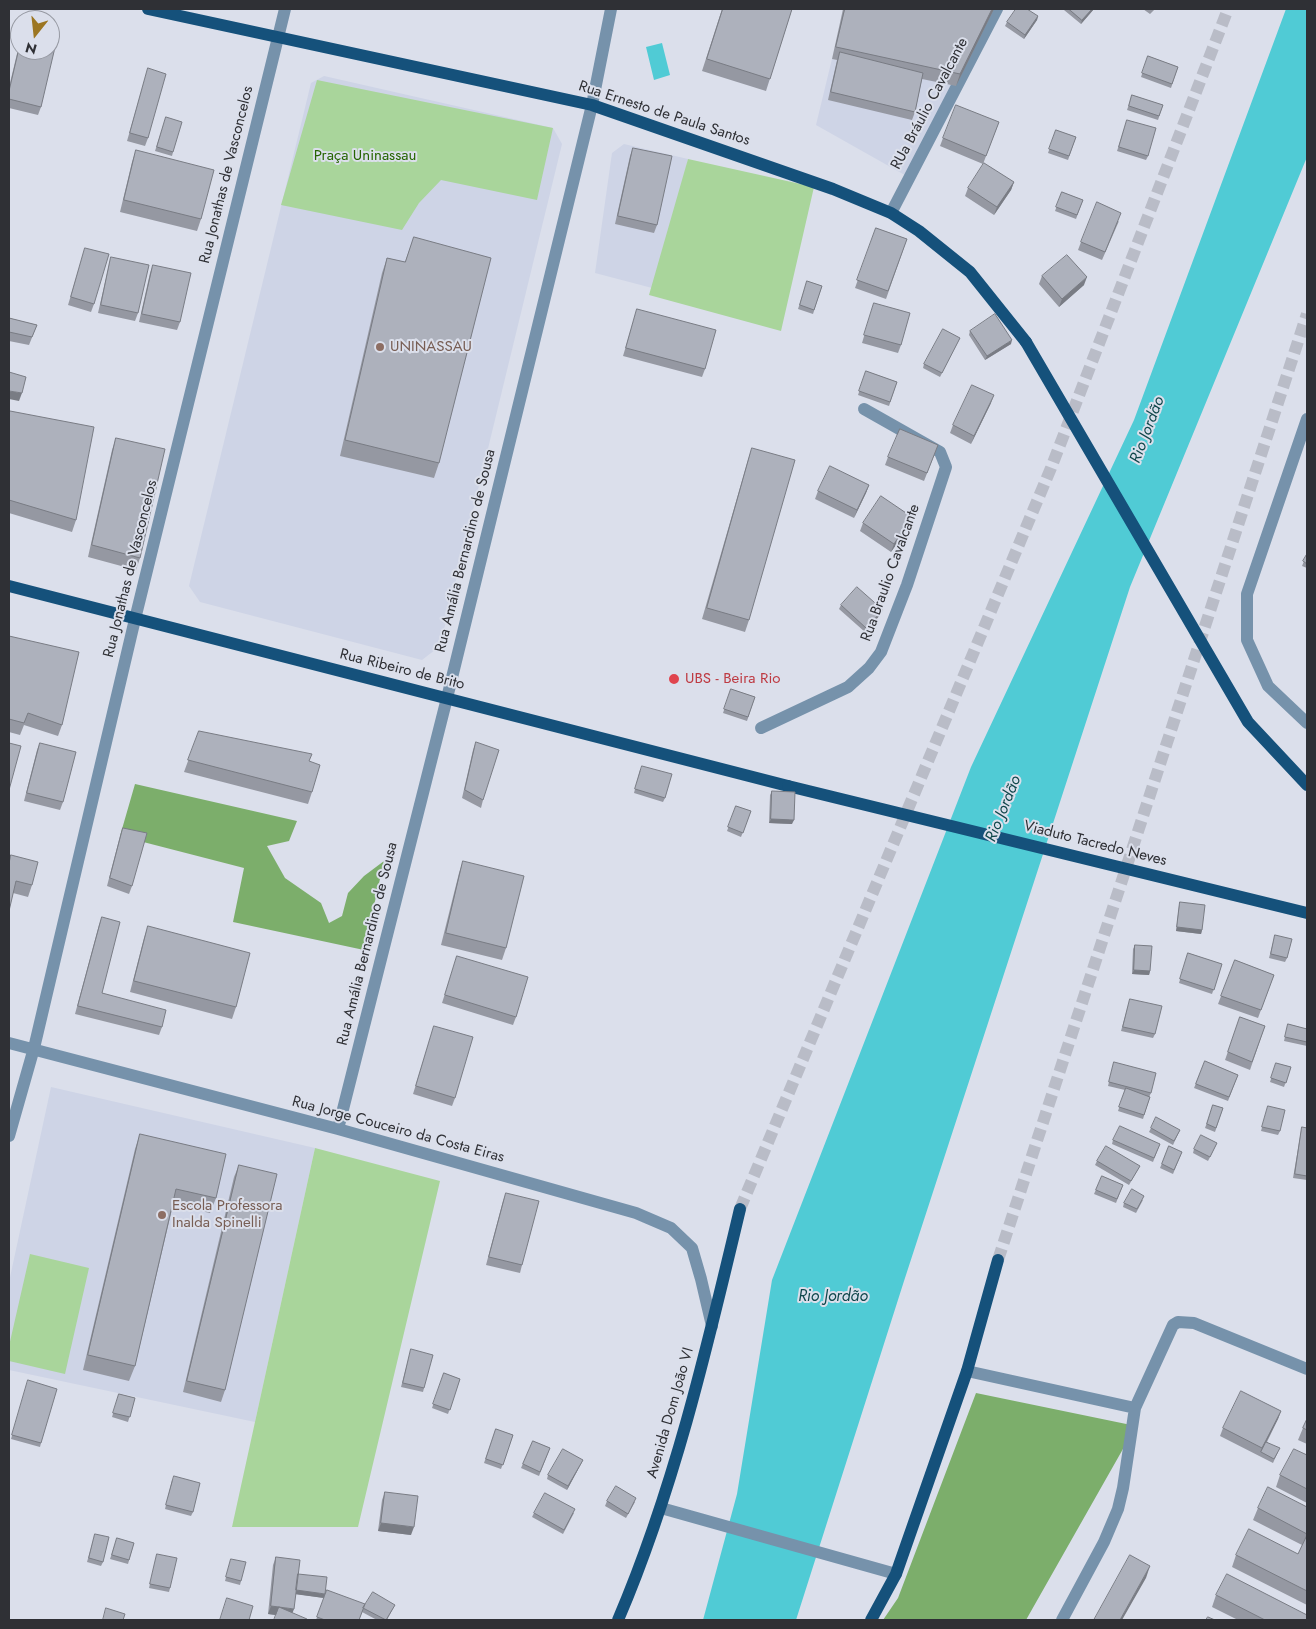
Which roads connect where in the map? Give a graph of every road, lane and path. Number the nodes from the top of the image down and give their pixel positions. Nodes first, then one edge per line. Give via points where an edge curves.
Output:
1 (148, 9) edge
2 (285, 9) edge
3 (611, 9) edge
4 (997, 9) edge
5 (278, 38) junction
6 (592, 105) junction
7 (891, 213) junction
8 (864, 409) dead end
9 (1307, 419) edge
10 (9, 586) edge
11 (135, 619) junction
12 (447, 698) junction
13 (1307, 723) edge
14 (761, 728) dead end
15 (1307, 785) edge
16 (788, 786) joint
17 (1307, 913) edge
18 (9, 1043) edge
19 (34, 1048) junction
20 (338, 1129) junction
21 (9, 1136) edge
22 (740, 1209) tunnel mouth
23 (998, 1260) tunnel mouth
24 (712, 1326) junction
25 (1307, 1369) edge
26 (967, 1371) junction
27 (1135, 1408) junction
28 (661, 1508) junction
29 (896, 1574) junction
30 (618, 1620) edge
31 (871, 1620) edge
32 (1062, 1620) edge

1 - 5 main road, Rua Ernesto de Paula Santos
2 - 5 street, Rua Jonathas de Vasconcelos
3 - 6 street, Rua Amália Bernardino de Sousa
4 - 7 street, RUa Bráulio Cavalcante
5 - 6 main road, Rua Ernesto de Paula Santos
5 - 11 street, Rua Jonathas de Vasconcelos
6 - 7 main road, Rua Ernesto de Paula Santos via 833,189
6 - 12 street, Rua Amália Bernardino de Sousa
7 - 15 main road, Rua Ernesto de Paula Santos, bridge via 970,272 1026,342 1248,722
8 - 14 street, Rua Braulio Cavalcante via 940,452 946,467 881,652 848,687
9 - 13 street via 1247,594 1247,640 1268,686
10 - 11 main road, Rua Ribeiro de Brito
11 - 12 main road, Rua Ribeiro de Brito
11 - 19 street, Rua Jonathas de Vasconcelos
12 - 16 main road, Rua Ribeiro de Brito
12 - 20 street, Rua Amália Bernardino de Sousa
16 - 17 main road, Viaduto Tacredo Neves, bridge
18 - 19 street, Rua Jorge Couceiro da Costa Eiras
19 - 20 street, Rua Jorge Couceiro da Costa Eiras
19 - 21 street, Rua Jonathas de Vasconcelos
20 - 24 street, Rua Jorge Couceiro da Costa Eiras via 636,1214 672,1228 692,1248
22 - 24 main road, Avenida Dom João VI
23 - 26 main road
24 - 28 main road, Avenida Dom João VI
25 - 27 street via 1194,1323 1178,1322 1169,1331
26 - 27 street
26 - 29 main road
27 - 32 street via 1118,1509
28 - 29 street
28 - 30 main road, Avenida Dom João VI
29 - 31 main road

